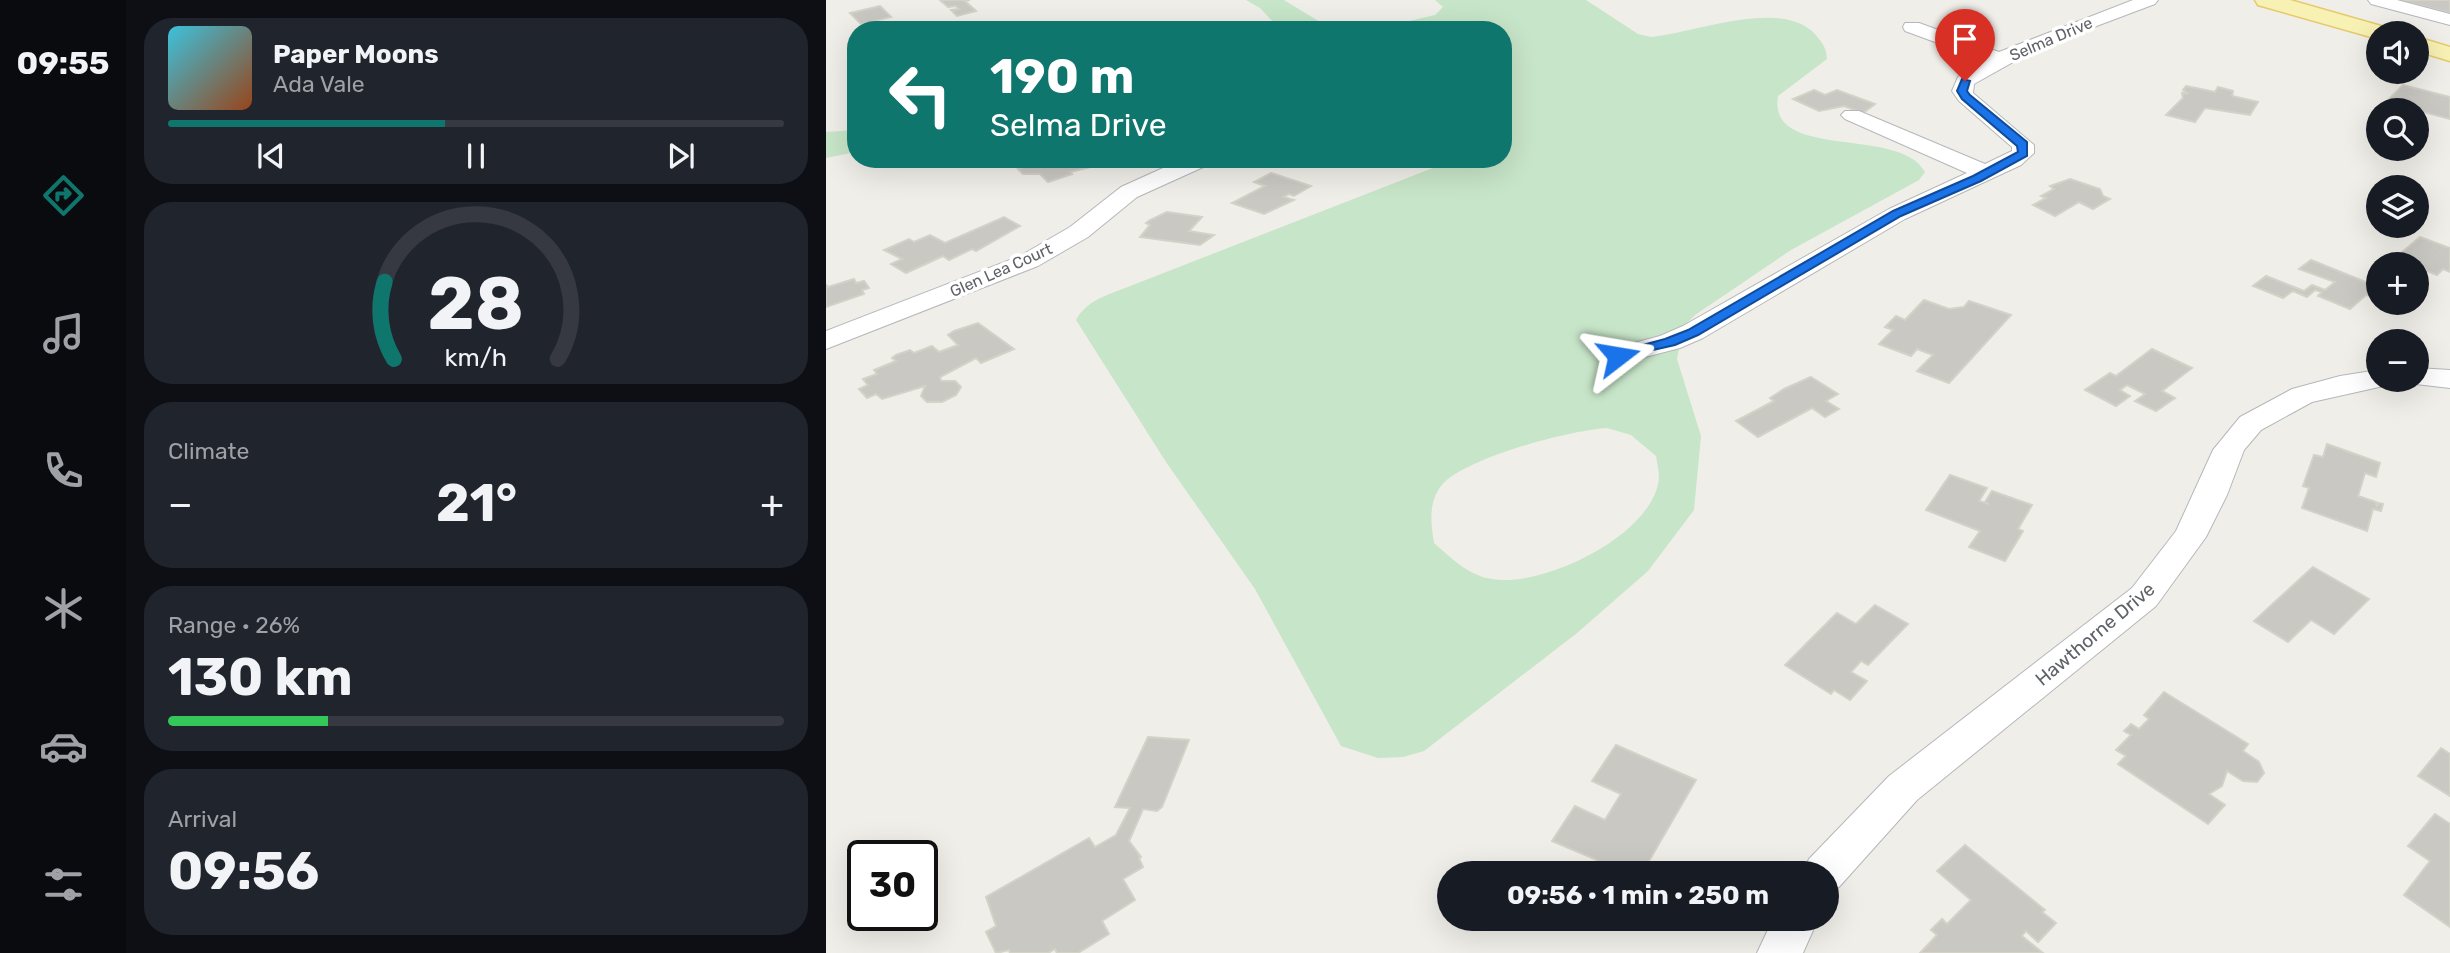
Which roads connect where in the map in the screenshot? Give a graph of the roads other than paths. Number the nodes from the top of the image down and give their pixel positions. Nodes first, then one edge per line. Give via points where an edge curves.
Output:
1 (2149, 0) edge
2 (2377, 0) edge
3 (2280, 1) edge
4 (2450, 20) edge
5 (1912, 27) dead end
6 (2366, 29) edge
7 (2429, 47) edge
8 (2448, 51) edge
9 (2002, 60) junction
10 (1852, 115) dead end
11 (1182, 168) edge
12 (1986, 173) junction
13 (826, 341) edge
14 (1618, 356) dead end
15 (2429, 378) edge
16 (2450, 379) edge
17 (2366, 381) edge
18 (1835, 861) edge
19 (1790, 931) edge
20 (1780, 953) edge

1 - 9 street, Selma Drive
2 - 4 street
3 - 6 main road
5 - 9 street
7 - 8 main road
9 - 12 street, Selma Drive via 1977,72 1962,86 1965,97 2024,148 2013,160
10 - 12 street
11 - 13 street, Glen Lea Court via 1129,192 1080,232 1029,261
12 - 14 street, Selma Drive via 1897,214 1693,332
15 - 16 street
17 - 18 street, Hawthorne Drive via 2319,390 2257,418 2236,438 2224,459 2176,562 2144,597 1903,789
19 - 20 street

